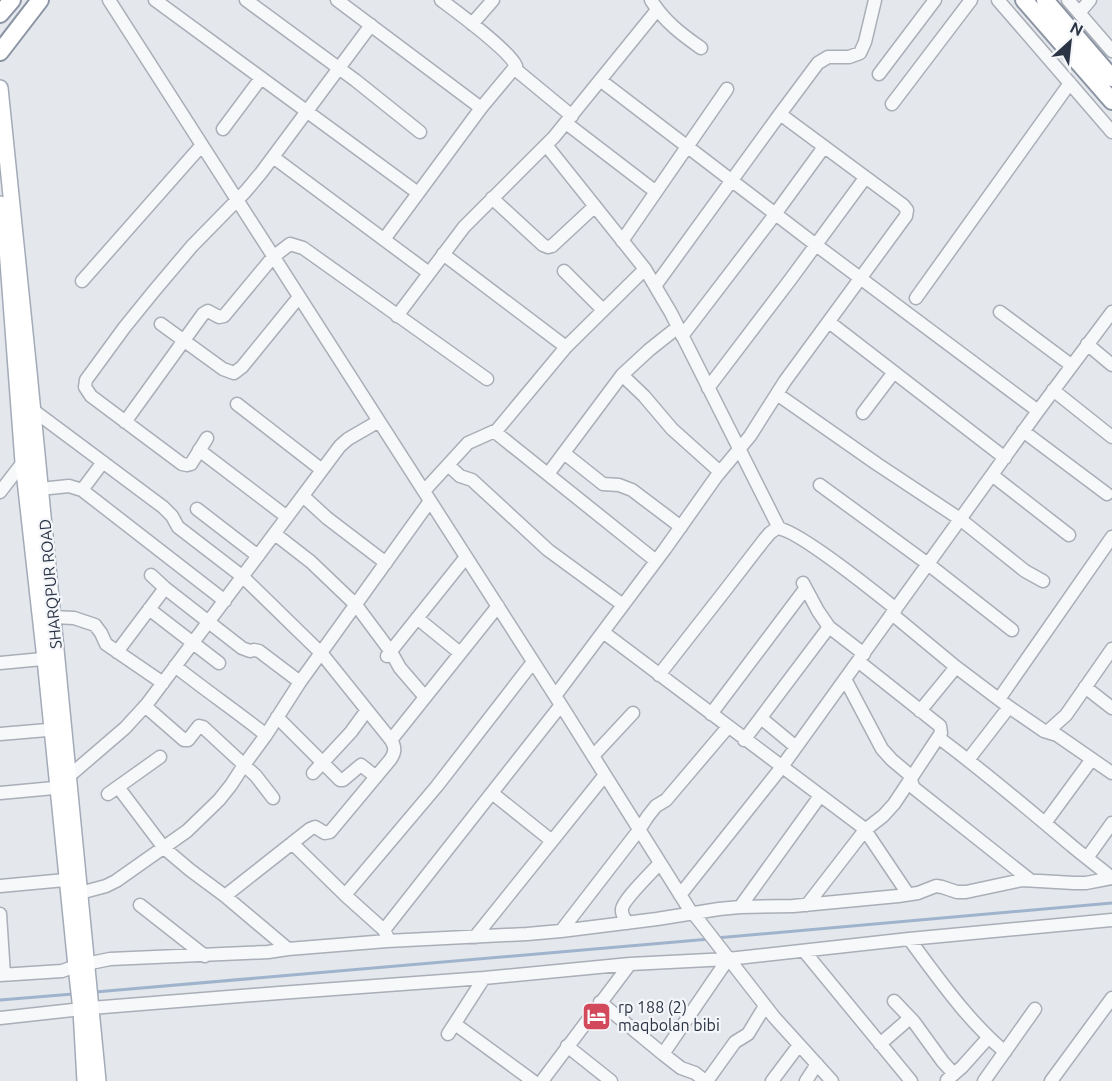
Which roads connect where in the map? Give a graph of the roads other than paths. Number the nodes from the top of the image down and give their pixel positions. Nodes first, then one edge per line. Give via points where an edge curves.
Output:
1 (12, 0) edge
2 (40, 0) edge
3 (154, 0) edge
4 (246, 0) edge
5 (337, 0) edge
6 (441, 0) edge
7 (493, 0) edge
8 (875, 0) edge
9 (935, 0) edge
10 (971, 0) edge
11 (998, 0) edge
12 (1024, 0) edge
13 (1045, 0) edge
14 (1068, 0) edge
15 (1090, 0) edge
16 (113, 2) edge
17 (654, 5) edge
18 (1079, 13) junction
19 (0, 14) edge
20 (472, 24) junction
21 (371, 25) junction
22 (0, 32) edge
23 (701, 48) dead end
24 (1112, 51) edge
25 (0, 52) edge
26 (339, 68) junction
27 (515, 69) junction
28 (879, 74) dead end
29 (261, 78) junction
30 (1112, 78) edge
31 (600, 80) junction
32 (1070, 83) junction
33 (0, 88) edge
34 (727, 89) dead end
35 (1112, 101) edge
36 (892, 104) dead end
37 (481, 108) junction
38 (307, 112) junction
39 (780, 114) junction
40 (568, 119) junction
41 (223, 129) dead end
42 (420, 132) dead end
43 (1112, 132) edge
44 (202, 145) junction
45 (546, 145) junction
46 (688, 147) junction
47 (824, 147) junction
48 (273, 157) junction
49 (865, 178) junction
50 (732, 180) junction
51 (656, 192) junction
52 (418, 193) junction
53 (492, 198) junction
54 (237, 200) junction
55 (0, 204) edge
56 (595, 206) junction
57 (775, 214) junction
58 (384, 238) junction
59 (622, 241) junction
60 (816, 245) junction
61 (443, 254) junction
62 (273, 257) junction
63 (645, 269) junction
64 (564, 271) dead end
65 (429, 273) junction
66 (861, 279) junction
67 (82, 281) dead end
68 (655, 286) junction
69 (299, 297) junction
70 (916, 298) dead end
71 (603, 310) junction
72 (1000, 312) dead end
73 (1112, 312) edge
74 (397, 316) junction
75 (830, 322) junction
76 (161, 324) dead end
77 (680, 331) junction
78 (183, 340) junction
79 (1087, 344) junction
80 (566, 347) junction
81 (1071, 365) junction
82 (1112, 365) edge
83 (894, 372) junction
84 (622, 375) junction
85 (487, 380) dead end
86 (708, 388) junction
87 (1053, 390) junction
88 (777, 394) junction
89 (237, 404) dead end
90 (33, 410) junction
91 (1038, 411) junction
92 (863, 413) dead end
93 (379, 421) junction
94 (125, 422) junction
95 (1023, 431) junction
96 (495, 432) junction
97 (1112, 437) edge
98 (207, 438) dead end
99 (36, 445) junction
100 (199, 450) junction
101 (740, 450) junction
102 (564, 453) junction
103 (1005, 458) junction
104 (23, 462) junction
105 (103, 462) junction
106 (448, 465) junction
107 (322, 470) junction
108 (720, 472) junction
109 (548, 474) junction
110 (992, 475) junction
111 (820, 485) dead end
112 (40, 489) junction
113 (82, 490) junction
114 (0, 492) edge
115 (1107, 495) dead end
116 (303, 496) junction
117 (427, 496) junction
118 (197, 509) dead end
119 (287, 517) junction
120 (960, 519) junction
121 (681, 527) junction
122 (779, 528) junction
123 (274, 534) junction
124 (1069, 535) dead end
125 (1112, 537) edge
126 (258, 556) junction
127 (466, 557) junction
128 (656, 561) junction
129 (386, 563) junction
130 (928, 564) junction
131 (151, 575) dead end
132 (243, 576) junction
133 (1043, 581) dead end
134 (165, 588) junction
135 (225, 601) junction
136 (356, 604) junction
137 (623, 605) junction
138 (498, 606) junction
139 (149, 609) junction
140 (894, 611) junction
141 (53, 617) junction
142 (417, 618) junction
143 (209, 622) junction
144 (829, 627) junction
145 (1012, 630) dead end
146 (603, 632) junction
147 (193, 643) junction
148 (1112, 649) edge
149 (117, 652) junction
150 (460, 653) junction
151 (322, 654) junction
152 (389, 654) junction
153 (861, 657) junction
154 (51, 658) junction
155 (533, 662) junction
156 (0, 663) edge
157 (219, 663) dead end
158 (176, 666) junction
159 (956, 667) junction
160 (659, 675) junction
161 (845, 679) junction
162 (300, 682) junction
163 (163, 683) junction
164 (1085, 687) junction
165 (425, 697) junction
166 (999, 699) junction
167 (558, 701) junction
168 (145, 706) junction
169 (1009, 707) junction
170 (1112, 708) edge
171 (368, 710) junction
172 (920, 711) junction
173 (633, 713) dead end
174 (711, 714) junction
175 (277, 717) junction
176 (761, 718) junction
177 (728, 727) junction
178 (58, 729) junction
179 (1047, 732) junction
180 (0, 734) edge
181 (266, 735) junction
182 (939, 738) junction
183 (391, 740) junction
184 (744, 740) junction
185 (796, 747) junction
186 (593, 756) junction
187 (160, 757) dead end
188 (968, 759) junction
189 (1092, 759) junction
190 (244, 765) junction
191 (318, 768) junction
192 (782, 768) junction
193 (1112, 773) edge
194 (605, 775) junction
195 (376, 777) junction
196 (911, 778) junction
197 (65, 784) junction
198 (492, 792) junction
199 (0, 793) edge
200 (820, 796) junction
201 (273, 798) dead end
202 (1045, 823) junction
203 (1112, 823) edge
204 (639, 830) junction
205 (865, 831) junction
206 (552, 842) junction
207 (292, 843) junction
208 (164, 848) junction
209 (1087, 858) junction
210 (660, 863) junction
211 (1112, 878) edge
212 (1030, 880) junction
213 (75, 884) junction
214 (0, 886) edge
215 (908, 894) junction
216 (345, 895) junction
217 (680, 895) junction
218 (225, 896) junction
219 (140, 905) dead end
220 (807, 905) junction
221 (740, 907) junction
222 (0, 914) edge
223 (694, 915) junction
224 (1112, 920) edge
225 (627, 923) junction
226 (561, 931) junction
227 (386, 936) junction
228 (475, 937) junction
229 (909, 939) junction
230 (288, 949) junction
231 (804, 951) junction
232 (205, 956) junction
233 (728, 959) junction
234 (630, 964) junction
235 (81, 967) junction
236 (2, 975) edge
237 (484, 978) junction
238 (1112, 998) edge
239 (894, 1001) dead end
240 (600, 1002) junction
241 (86, 1003) junction
242 (765, 1006) junction
243 (1035, 1009) dead end
244 (910, 1018) junction
245 (1, 1021) edge
246 (988, 1038) junction
247 (880, 1044) junction
248 (799, 1045) junction
249 (567, 1046) junction
250 (1005, 1052) junction
251 (663, 1054) junction
252 (817, 1064) junction
253 (951, 1077) edge
254 (85, 1081) edge
255 (98, 1081) edge
256 (533, 1081) edge
257 (542, 1081) edge
258 (611, 1081) edge
259 (706, 1081) edge
260 (772, 1081) edge
261 (806, 1081) edge
262 (832, 1081) edge
263 (911, 1081) edge
264 (984, 1081) edge
265 (1050, 1081) edge

1 - 19 highway
2 - 25 highway
3 - 29 street
4 - 26 street
5 - 21 street
6 - 20 street
7 - 20 street
8 - 39 street via 860,53 823,59
9 - 28 street
10 - 36 street
11 - 32 street
12 - 35 highway
13 - 30 highway
14 - 18 street
15 - 18 street
16 - 44 street
17 - 23 street via 675,29
17 - 31 street
18 - 24 street
20 - 27 street via 511,58
21 - 26 street
21 - 37 street
22 - 25 main road
26 - 38 street
26 - 42 street
27 - 37 street
27 - 40 street
29 - 38 street
29 - 41 street
31 - 40 street
31 - 46 street
32 - 43 street
32 - 70 street
33 - 90 main road, SHARQPUR ROAD
34 - 46 street
37 - 52 street
38 - 48 street
38 - 52 street
39 - 47 street
39 - 50 street
40 - 45 street
40 - 51 street
44 - 54 street
44 - 67 street
45 - 53 street
45 - 56 street
46 - 50 street
46 - 51 street
47 - 49 street
47 - 57 street
48 - 54 street
48 - 58 street
49 - 60 street
49 - 66 street via 907,212
50 - 57 street
50 - 68 street
51 - 59 street
52 - 58 street
53 - 56 street via 548,247
53 - 61 street
54 - 62 street
54 - 94 street via 154,291 86,380 85,387 91,396
55 - 104 main road, SHARQPUR ROAD via 7,248
56 - 59 street
57 - 60 street
57 - 77 street
58 - 65 street
59 - 63 street
60 - 66 street
60 - 86 street
61 - 65 street
61 - 80 street
62 - 69 street
62 - 74 street via 295,244
62 - 78 street via 224,316 206,311
63 - 68 street
63 - 71 street
64 - 71 street
65 - 74 street
66 - 75 street
66 - 91 street
68 - 77 street
69 - 78 street via 236,372 227,372
69 - 93 street
71 - 80 street
72 - 81 street
73 - 79 street
74 - 85 street
75 - 83 street
75 - 88 street
76 - 78 street
77 - 84 street
77 - 86 street
78 - 94 street
79 - 81 street
79 - 82 street
80 - 96 street
81 - 87 street
83 - 92 street
83 - 103 street
84 - 102 street
84 - 108 street via 672,429
86 - 101 street
87 - 91 street
87 - 97 street
88 - 101 street
88 - 120 street
89 - 107 street
90 - 99 main road, SHARQPUR ROAD
90 - 105 street
91 - 95 street
93 - 107 street via 348,439
93 - 117 street
94 - 100 street via 182,464 191,464
95 - 103 street
95 - 115 street
96 - 106 street via 468,443
96 - 109 street
98 - 100 street
99 - 104 street
99 - 112 main road, SHARQPUR ROAD
100 - 119 street
101 - 108 street
101 - 122 street
102 - 109 street
102 - 121 street via 603,484 632,490
103 - 110 street
104 - 114 street
104 - 154 main road, SHARQPUR ROAD
105 - 113 street
105 - 132 street via 163,507 178,527
106 - 117 street
106 - 137 street via 472,480 557,557
107 - 116 street
108 - 121 street
109 - 128 street
110 - 120 street
110 - 124 street
111 - 130 street
112 - 113 street via 69,486
112 - 141 main road, SHARQPUR ROAD
113 - 135 street
116 - 119 street
116 - 129 street
117 - 127 street
117 - 129 street
118 - 126 street
119 - 123 street
120 - 130 street
120 - 133 street
121 - 128 street
122 - 140 street via 819,551
122 - 160 street via 764,540
123 - 126 street
123 - 136 street
125 - 166 street
126 - 132 street
127 - 138 street
127 - 142 street
128 - 137 street
129 - 136 street
130 - 140 street
130 - 145 street
131 - 134 street
132 - 135 street
132 - 151 street
134 - 139 street
134 - 143 street
135 - 143 street
136 - 151 street
136 - 152 street
137 - 146 street
138 - 150 street
138 - 155 street
139 - 147 street
139 - 149 street
140 - 153 street
140 - 159 street
141 - 149 street via 95,625 104,642
141 - 154 main road, SHARQPUR ROAD
142 - 150 street
142 - 152 street
143 - 147 street
143 - 162 street via 242,648 259,651
144 - 153 street
144 - 174 street via 804,586
144 - 176 street
146 - 160 street
146 - 167 street
147 - 157 street
147 - 158 street
148 - 164 street
149 - 163 street
150 - 165 street
151 - 162 street
151 - 171 street
152 - 165 street
153 - 161 street
153 - 172 street
154 - 156 street
154 - 178 main road, SHARQPUR ROAD
155 - 167 street
155 - 216 street via 437,786
158 - 163 street
158 - 181 street
159 - 166 street
159 - 172 street
160 - 174 street
161 - 185 street
161 - 196 street via 882,749
162 - 175 street
163 - 168 street
164 - 170 street
164 - 179 street via 1066,716
165 - 183 street
166 - 169 street
167 - 186 street
167 - 198 street
168 - 190 street via 184,740 199,726 203,727
168 - 197 street
169 - 179 street
169 - 188 street
171 - 183 street
171 - 191 street
172 - 182 street via 940,726
173 - 186 street
174 - 177 street
175 - 181 street
175 - 191 street
176 - 184 street
176 - 185 street
177 - 184 street
177 - 204 street via 666,800 654,808
178 - 180 street
178 - 197 main road, SHARQPUR ROAD
179 - 189 street
181 - 190 street
182 - 188 street
182 - 196 street
183 - 195 street via 394,753
184 - 192 street
185 - 192 street
186 - 194 street
187 - 208 street via 113,791
188 - 202 street
189 - 193 street
189 - 202 street
190 - 201 street
190 - 208 street via 211,809
191 - 195 street via 341,781 361,765
192 - 200 street
192 - 217 street
194 - 204 street
194 - 206 street
195 - 207 street via 330,832 312,828
196 - 205 street via 894,804
196 - 212 street via 915,788
197 - 199 street
197 - 213 main road, SHARQPUR ROAD
198 - 206 street
198 - 227 street
200 - 205 street
200 - 221 street
202 - 209 street
203 - 209 street
204 - 210 street
204 - 226 street
205 - 215 street
205 - 220 street
206 - 228 street
207 - 216 street
207 - 218 street
208 - 213 street via 106,886
208 - 218 street
209 - 211 street
210 - 217 street
210 - 225 street via 622,908
211 - 212 street via 1086,883
212 - 215 street via 966,892 936,886
213 - 214 street
213 - 235 main road, SHARQPUR ROAD
215 - 220 street
216 - 227 street
217 - 223 street
218 - 230 street
219 - 232 street
220 - 221 street
221 - 223 street
222 - 236 street
223 - 225 street
223 - 233 street
224 - 229 street
225 - 226 street
226 - 228 street
227 - 228 street
227 - 230 street
229 - 231 street
229 - 246 street
230 - 232 street
231 - 233 street
231 - 247 street
232 - 235 street via 110,959
233 - 234 street
233 - 242 street
233 - 251 street
234 - 237 street
234 - 240 street
235 - 236 street
235 - 241 main road, SHARQPUR ROAD
237 - 241 street
237 - 256 street via 452,1029
238 - 265 street
239 - 244 street
240 - 249 street
240 - 251 street
241 - 245 street
241 - 254 main road, SHARQPUR ROAD
241 - 255 main road, SHARQPUR ROAD
242 - 248 street
242 - 259 street via 748,1034 735,1042
243 - 250 street
244 - 247 street
244 - 253 street
246 - 250 street
246 - 253 street
247 - 263 street
248 - 252 street
248 - 260 street
249 - 257 street
249 - 258 street
250 - 264 street
251 - 259 street
252 - 261 street
252 - 262 street

